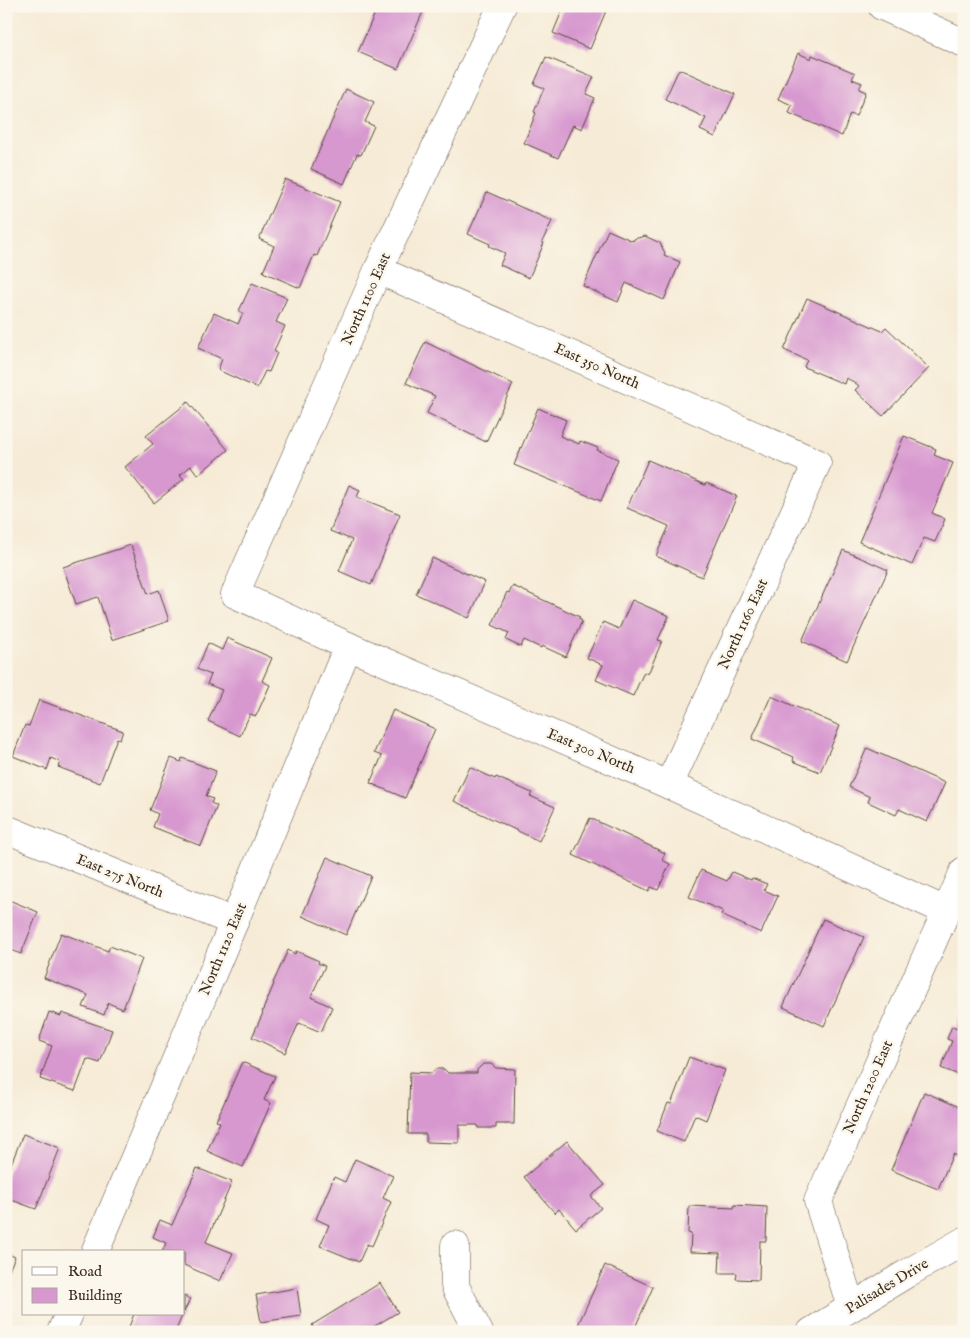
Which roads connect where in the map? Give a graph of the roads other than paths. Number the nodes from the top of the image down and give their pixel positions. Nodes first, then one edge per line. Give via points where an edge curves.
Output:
1 (502, 6) edge
2 (882, 6) edge
3 (964, 43) edge
4 (378, 270) junction
5 (817, 463) joint
6 (235, 594) joint
7 (348, 646) junction
8 (669, 785) junction
9 (6, 830) edge
10 (964, 871) edge
11 (946, 911) junction
12 (234, 922) junction
13 (964, 1241) edge
14 (456, 1245) dead end
15 (96, 1250) edge
16 (851, 1307) junction
17 (68, 1316) edge
18 (61, 1332) edge
19 (479, 1332) edge
20 (811, 1332) edge

1 - 4 street, North 1100 East
2 - 3 street
4 - 5 street, East 350 North
4 - 6 street, North 1100 East
5 - 8 street, North 1160 East
6 - 7 street, East 300 North
7 - 8 street, East 300 North
7 - 12 street, North 1120 East
8 - 11 street, East 300 North
9 - 12 street, East 275 North
10 - 11 street, North 1200 East
11 - 16 street, North 1200 East via 818,1201
12 - 15 street, North 1120 East
13 - 16 street, Palisades Drive
14 - 19 street via 455,1286
16 - 20 street, Palisades Drive
17 - 18 street

